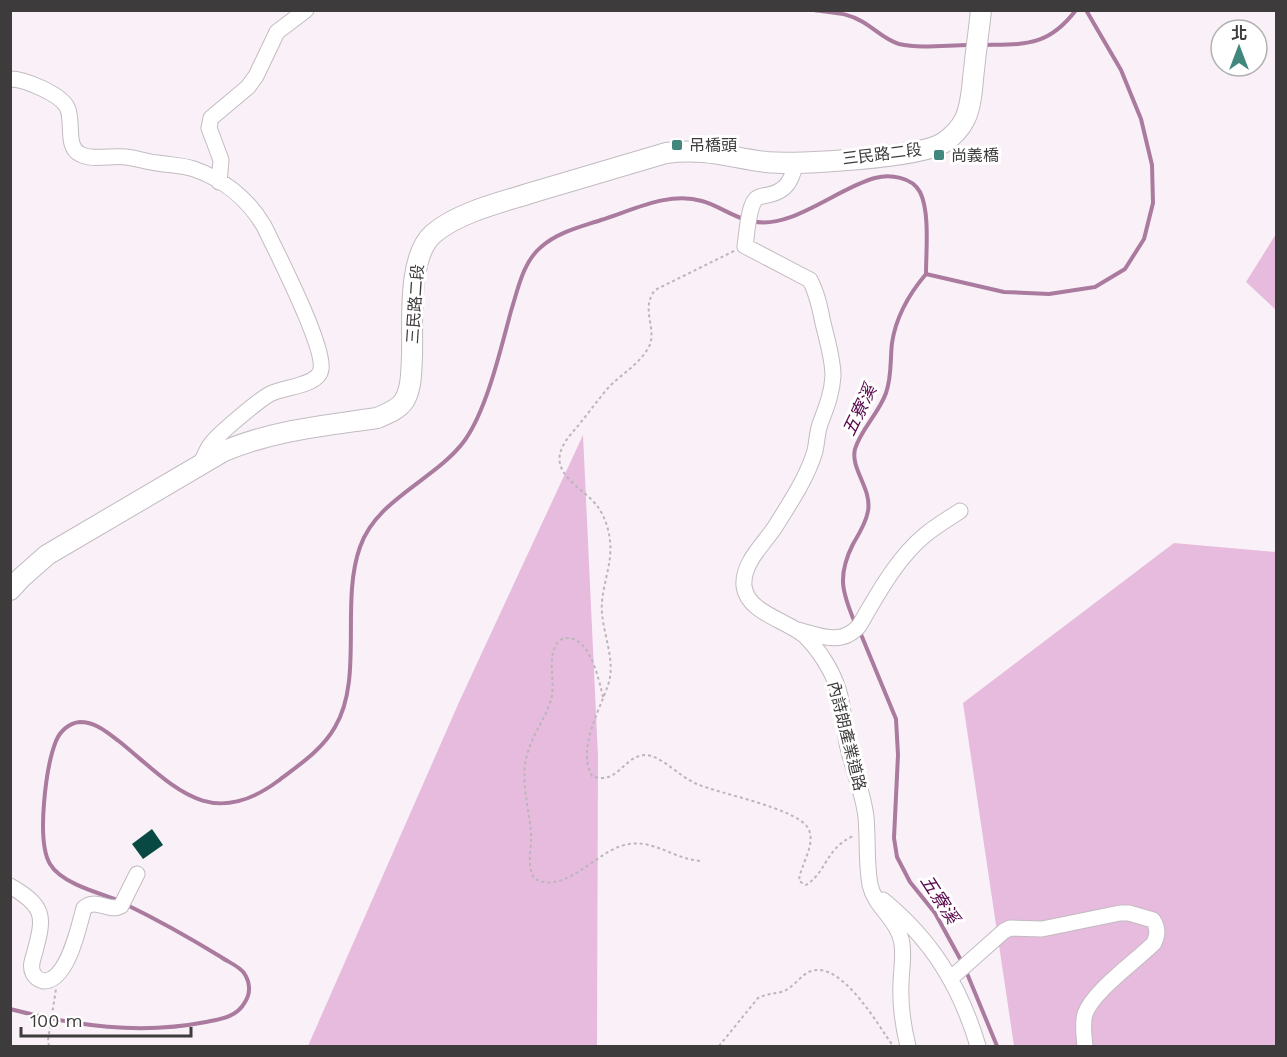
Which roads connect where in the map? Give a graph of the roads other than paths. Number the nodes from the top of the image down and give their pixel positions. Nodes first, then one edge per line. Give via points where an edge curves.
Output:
1 (306, 10) edge
2 (981, 13) edge
3 (10, 79) edge
4 (796, 163) junction
5 (219, 182) junction
6 (200, 465) junction
7 (960, 512) dead end
8 (10, 590) edge
9 (795, 629) junction
10 (137, 874) dead end
11 (10, 886) edge
12 (872, 891) junction
13 (950, 979) junction
14 (908, 1047) edge
15 (978, 1047) edge
16 (1085, 1047) edge

1 - 5 lane via 277,32 248,87 211,118 209,128 221,160
2 - 4 main road, 三民路二段 via 970,101 957,132 942,144 913,152
3 - 5 lane via 28,82 67,106 74,150 79,154 185,167
4 - 6 main road, 三民路二段 via 766,162 709,151 666,153 450,222 422,246 416,264 411,373 409,391 402,403 377,418 308,427 253,440
4 - 9 lane, 內詩朗產業道路 via 788,186 755,200 746,238 810,280 833,374 831,393 801,484 754,555 744,587 752,602
5 - 6 lane via 243,197 264,226 314,336 321,370 310,382 270,394 253,406 211,444
6 - 8 main road, 三民路二段 via 46,555
7 - 9 lane via 913,546 851,634 834,638
9 - 12 lane, 內詩朗產業道路 via 819,653 838,689 847,742 862,794
10 - 11 lane via 121,906 116,909 96,903 84,908 73,949 54,978 45,981 33,974 31,965 42,918 35,904
12 - 13 lane via 914,927
12 - 14 lane, 內詩朗產業道路 via 898,928 902,941 901,1008
13 - 15 lane
13 - 16 lane via 998,934 1010,928 1042,929 1120,913 1153,920 1157,926 1154,943 1088,1007 1084,1016

